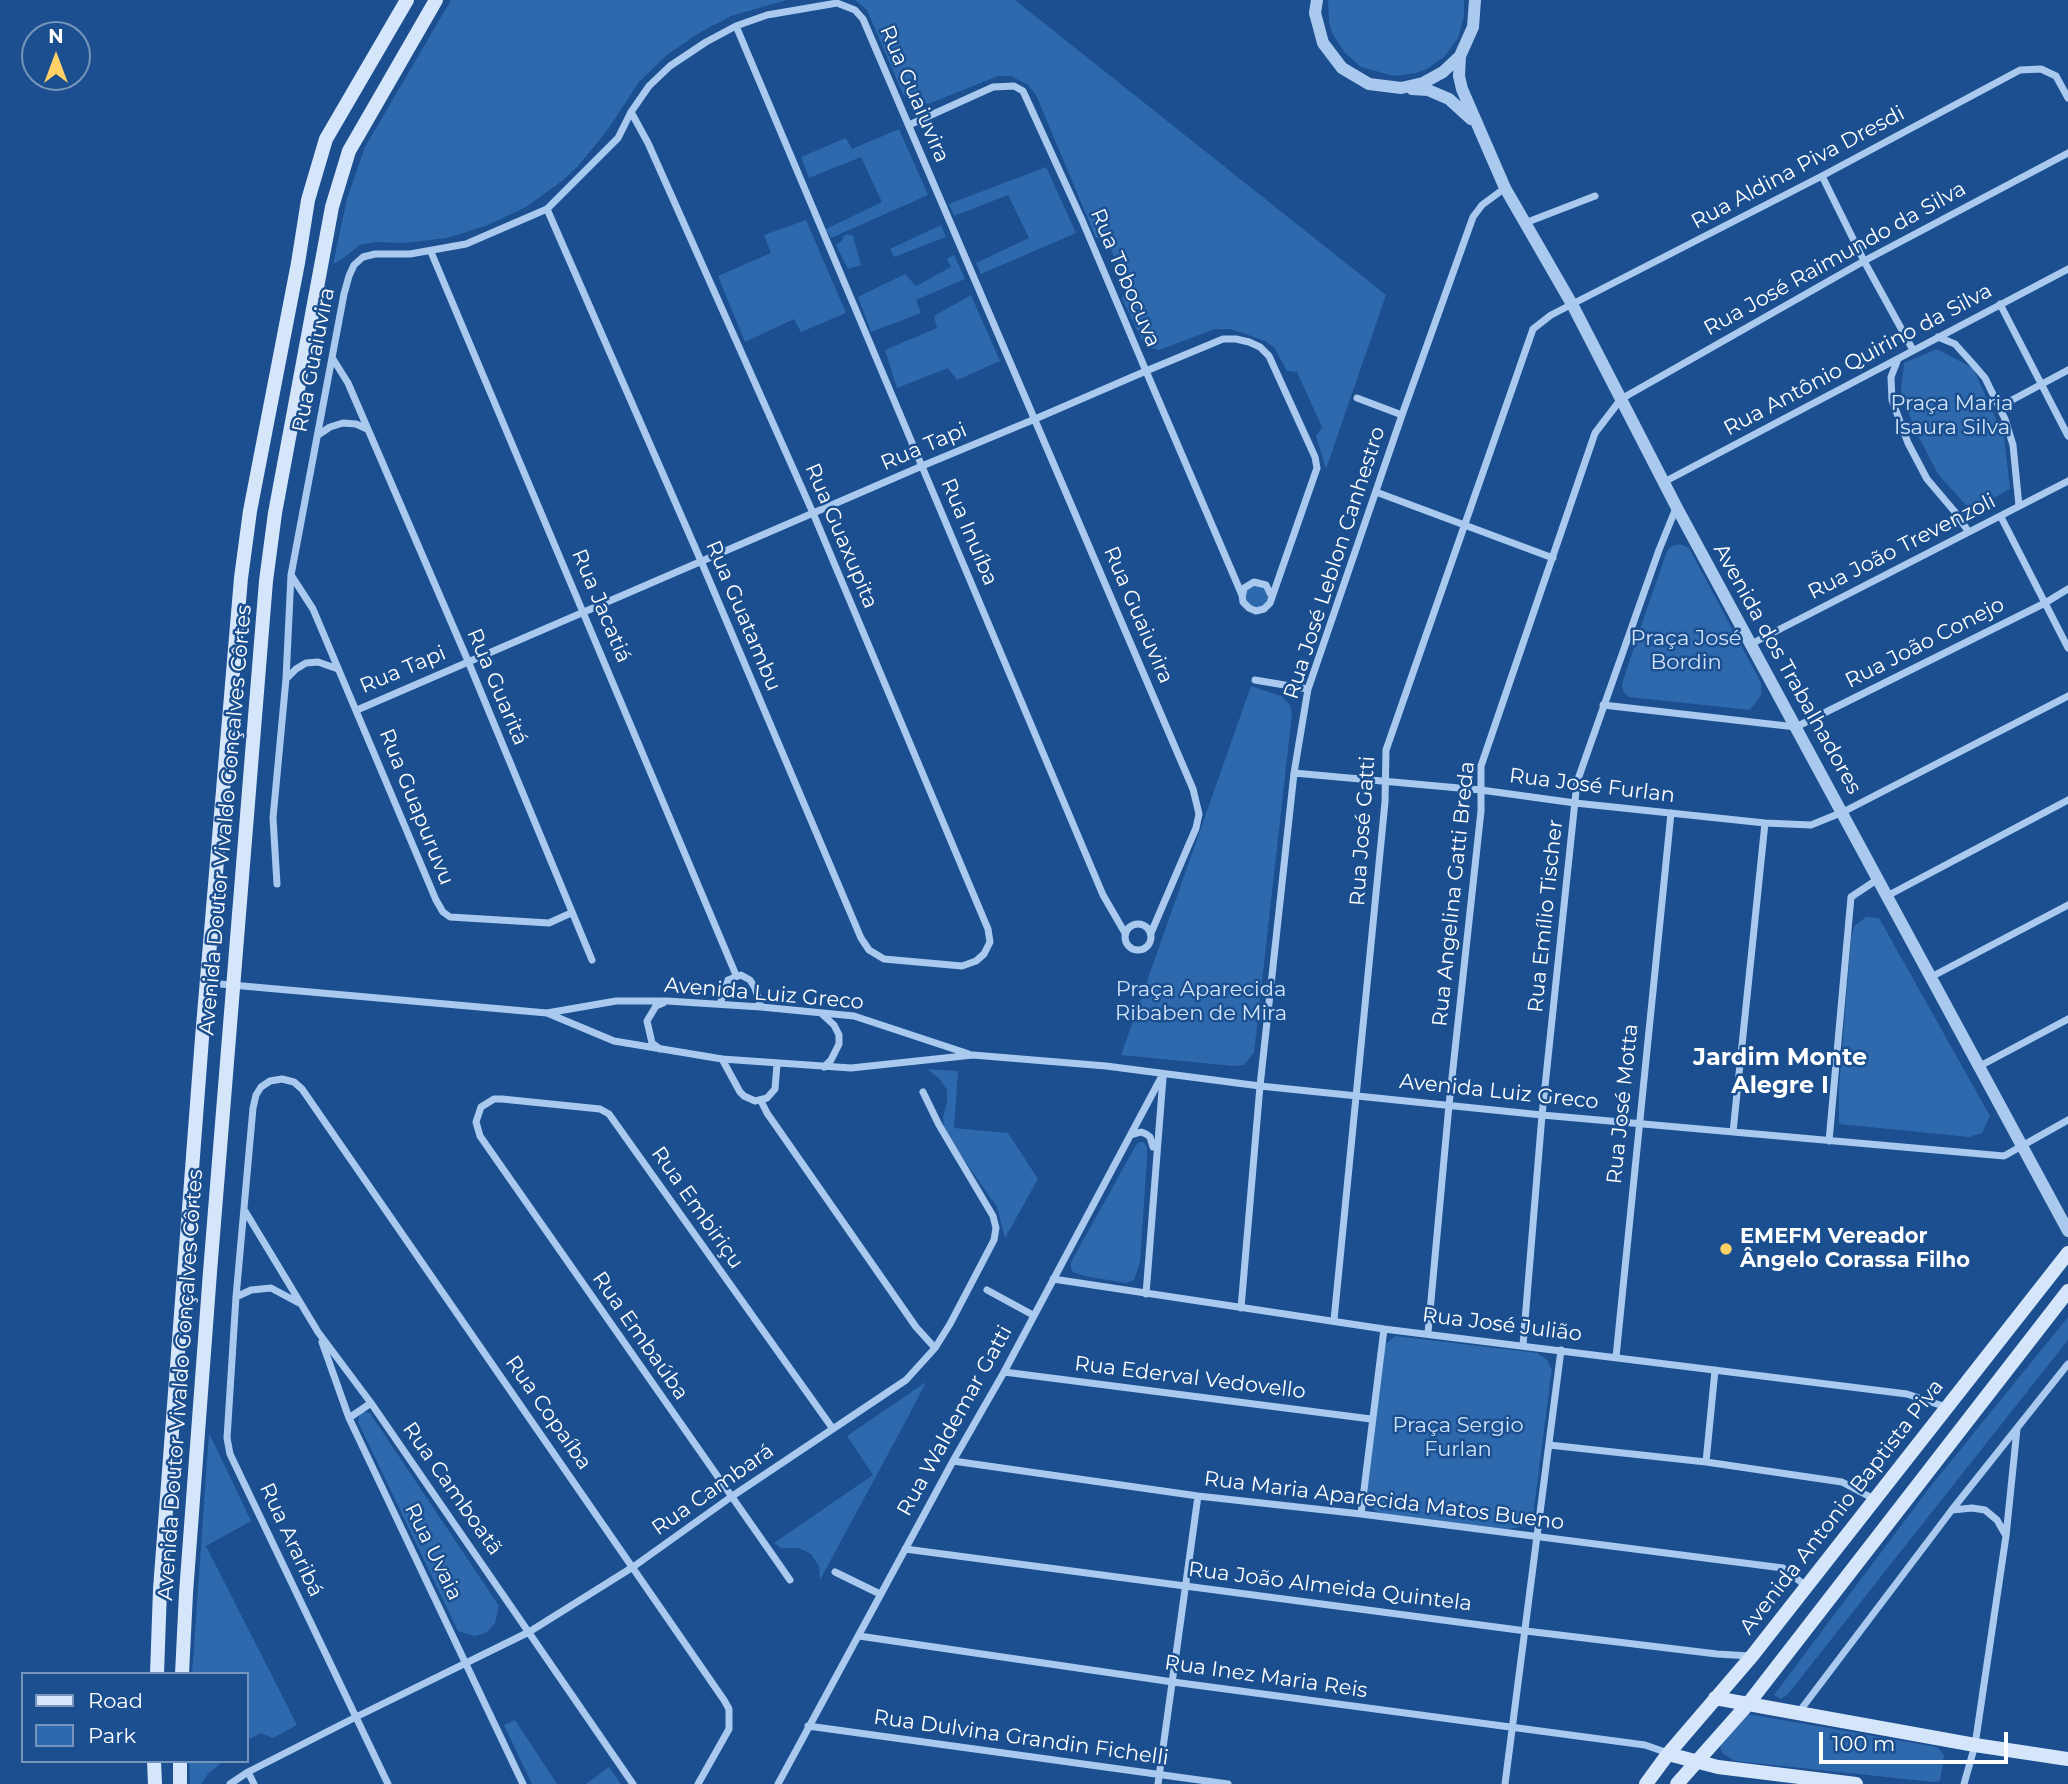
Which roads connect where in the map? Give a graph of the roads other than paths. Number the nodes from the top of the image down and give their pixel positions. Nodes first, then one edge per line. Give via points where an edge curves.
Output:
1 (407, 0) edge
2 (436, 0) edge
3 (1317, 0) edge
4 (1475, 0) edge
5 (736, 26) junction
6 (1460, 56) junction
7 (1401, 88) junction
8 (2068, 98) edge
9 (631, 112) junction
10 (1476, 124) junction
11 (909, 125) junction
12 (2068, 153) edge
13 (1822, 176) junction
14 (1505, 188) junction
15 (1595, 196) dead end
16 (547, 209) junction
17 (1525, 223) junction
18 (431, 252) junction
19 (1864, 261) junction
20 (2068, 269) edge
21 (2000, 304) junction
22 (1573, 306) junction
23 (1938, 337) junction
24 (1913, 350) junction
25 (1898, 358) junction
26 (332, 359) junction
27 (2068, 370) edge
28 (1146, 371) junction
29 (2042, 385) junction
30 (1357, 398) dead end
31 (1621, 399) junction
32 (1999, 407) junction
33 (1402, 415) junction
34 (1035, 419) junction
35 (368, 429) junction
36 (318, 435) junction
37 (2068, 436) edge
38 (922, 466) junction
39 (2068, 481) edge
40 (1664, 482) junction
41 (1376, 492) junction
42 (2019, 506) junction
43 (1676, 508) junction
44 (813, 513) junction
45 (2001, 517) junction
46 (1467, 525) junction
47 (1968, 531) junction
48 (1553, 558) junction
49 (701, 561) junction
50 (291, 575) junction
51 (2068, 589) edge
52 (1242, 595) junction
53 (1271, 595) junction
54 (2045, 603) junction
55 (585, 613) junction
56 (1751, 644) junction
57 (2068, 648) edge
58 (468, 661) junction
59 (338, 669) junction
60 (286, 679) junction
61 (1255, 681) dead end
62 (1308, 689) junction
63 (2068, 696) edge
64 (1604, 705) junction
65 (357, 710) junction
66 (1796, 727) junction
67 (1294, 773) junction
68 (1385, 780) junction
69 (1481, 790) junction
70 (2068, 800) edge
71 (1575, 803) junction
72 (1843, 812) junction
73 (1671, 813) junction
74 (1765, 823) junction
75 (1878, 878) junction
76 (277, 884) dead end
77 (1887, 896) junction
78 (2068, 905) edge
79 (571, 913) junction
80 (1125, 933) junction
81 (1151, 933) junction
82 (592, 960) dead end
83 (962, 966) joint
84 (736, 975) junction
85 (1931, 977) junction
86 (209, 983) junction
87 (234, 986) junction
88 (667, 1001) junction
89 (720, 1004) junction
90 (761, 1007) junction
91 (547, 1013) junction
92 (821, 1014) junction
93 (2068, 1019) edge
94 (662, 1051) junction
95 (973, 1055) junction
96 (722, 1059) junction
97 (777, 1064) junction
98 (824, 1067) junction
99 (1978, 1067) junction
100 (1163, 1074) junction
101 (270, 1082) joint
102 (1260, 1086) junction
103 (923, 1092) dead end
104 (1356, 1094) junction
105 (761, 1101) junction
106 (1449, 1105) junction
107 (481, 1108) joint
108 (1542, 1115) junction
109 (2068, 1120) edge
110 (1638, 1124) junction
111 (1733, 1132) junction
112 (1132, 1135) junction
113 (1829, 1141) junction
114 (2020, 1146) junction
115 (1155, 1157) junction
116 (245, 1211) junction
117 (2068, 1231) edge
118 (2068, 1253) edge
119 (1053, 1279) junction
120 (988, 1290) dead end
121 (2068, 1292) edge
122 (1146, 1294) junction
123 (236, 1297) junction
124 (300, 1304) junction
125 (1241, 1308) junction
126 (1032, 1315) junction
127 (1334, 1321) junction
128 (1384, 1329) junction
129 (318, 1332) junction
130 (1428, 1334) junction
131 (2001, 1337) junction
132 (1523, 1345) junction
133 (935, 1348) junction
134 (1561, 1350) junction
135 (2020, 1353) junction
136 (1615, 1357) junction
137 (2068, 1364) edge
138 (1715, 1370) junction
139 (1004, 1372) junction
140 (371, 1403) junction
141 (1947, 1408) junction
142 (349, 1418) junction
143 (1371, 1419) junction
144 (2017, 1427) junction
145 (833, 1429) junction
146 (1549, 1445) junction
147 (953, 1461) junction
148 (1706, 1462) junction
149 (1198, 1496) junction
150 (731, 1497) junction
151 (1874, 1499) junction
152 (1951, 1511) junction
153 (1361, 1514) junction
154 (2006, 1535) junction
155 (1539, 1538) junction
156 (905, 1549) junction
157 (633, 1567) junction
158 (835, 1572) dead end
159 (790, 1580) dead end
160 (1185, 1586) junction
161 (1806, 1586) junction
162 (880, 1594) junction
163 (1526, 1631) junction
164 (529, 1632) junction
165 (859, 1636) junction
166 (1752, 1656) junction
167 (467, 1663) junction
168 (156, 1672) edge
169 (183, 1672) edge
170 (1173, 1682) junction
171 (1715, 1698) junction
172 (1748, 1704) junction
173 (1798, 1713) junction
174 (356, 1717) junction
175 (808, 1726) junction
176 (1514, 1728) junction
177 (1975, 1745) junction
178 (1668, 1754) junction
179 (2068, 1759) edge
180 (1695, 1762) junction
181 (154, 1763) edge
182 (180, 1763) edge
183 (248, 1772) junction
184 (1159, 1775) junction
185 (155, 1784) edge
186 (180, 1784) edge
187 (230, 1784) edge
188 (254, 1784) edge
189 (388, 1784) edge
190 (523, 1784) edge
191 (633, 1784) edge
192 (698, 1784) edge
193 (778, 1784) edge
194 (1158, 1784) edge
195 (1228, 1784) edge
196 (1505, 1784) edge
197 (1646, 1784) edge
198 (1677, 1784) edge
199 (1856, 1784) edge
200 (1964, 1784) edge

1 - 86 main road, Avenida Doutor Vivaldo Gonçalves Côrtes via 326,139 308,200 241,578
2 - 87 main road, Avenida Doutor Vivaldo Gonçalves Côrtes via 349,151 332,207 266,581
3 - 7 street, Avenida dos Trabalhadores via 1315,13 1323,43 1342,68 1369,84
4 - 6 street via 1474,27
5 - 9 street, Rua Guaiuvira via 670,66
5 - 11 street, Rua Guaiuvira via 820,4 837,3 855,10
5 - 38 street, Rua Inuíba
6 - 7 street via 1433,78
6 - 10 street, Avenida dos Trabalhadores via 1462,89
7 - 10 street, Avenida dos Trabalhadores via 1428,90 1449,99
8 - 13 street, Rua Aldina Piva Dresdi via 2056,76 2041,69 2020,70
9 - 16 street, Rua Guaiuvira via 618,138
9 - 44 street, Rua Guaxupita
10 - 14 street, Avenida dos Trabalhadores
11 - 28 street, Rua Tobocuva via 993,87 1014,86 1023,91
11 - 34 street, Rua Guaiuvira
12 - 19 street, Rua José Raimundo da Silva
13 - 19 street
13 - 22 street, Rua Aldina Piva Dresdi
14 - 17 street, Avenida dos Trabalhadores
14 - 33 street, Rua José Leblon Canhestro via 1473,217
15 - 17 street
16 - 18 street, Rua Guaiuvira via 466,244
16 - 49 street, Rua Guatambu
17 - 22 street, Avenida dos Trabalhadores
18 - 26 street, Rua Guaiuvira via 375,254 354,265 348,275
18 - 55 street, Rua Jacatiá
19 - 24 street
19 - 31 street, Rua José Raimundo da Silva
20 - 21 street, Rua Antônio Quirino da Silva
21 - 23 street, Rua Antônio Quirino da Silva
21 - 29 street
22 - 31 street, Avenida dos Trabalhadores
22 - 46 street, Rua José Gatti via 1550,315 1533,329
23 - 24 street, Rua Antônio Quirino da Silva
23 - 32 street via 1955,344 1973,364
24 - 25 street, Rua Antônio Quirino da Silva
25 - 40 street, Rua Antônio Quirino da Silva
25 - 47 street via 1891,377 1892,400 1908,443 1927,480
26 - 35 street, Rua Guaritá
26 - 36 street, Rua Guaiuvira
27 - 29 street
28 - 34 street, Rua Tapi
28 - 52 street, Rua Tobocuva
28 - 53 street, Rua Tapi via 1223,339 1249,342 1269,356 1317,468
29 - 32 street
29 - 37 street
30 - 33 street
31 - 40 street, Avenida dos Trabalhadores
31 - 48 street, Rua Angelina Gatti Breda via 1595,433
32 - 42 street via 2013,445
33 - 41 street, Rua José Leblon Canhestro
34 - 38 street, Rua Tapi
34 - 81 street, Rua Guaiuvira via 1198,804 1196,828
35 - 36 street via 343,423
35 - 58 street, Rua Guaritá
36 - 50 street, Rua Guaiuvira
38 - 44 street, Rua Tapi
38 - 80 street, Rua Inuíba via 1103,895
39 - 42 street, Rua João Trevenzoli
40 - 43 street, Avenida dos Trabalhadores
41 - 46 street
41 - 62 street, Rua José Leblon Canhestro
42 - 45 street, Rua João Trevenzoli
43 - 56 street, Avenida dos Trabalhadores
43 - 64 street, Rua Emílio Tischer
44 - 49 street, Rua Tapi
44 - 83 street, Rua Guaxupita via 988,929 990,942 984,954
45 - 47 street, Rua João Trevenzoli
45 - 54 street
46 - 48 street
46 - 68 street, Rua José Gatti via 1386,750
47 - 56 street, Rua João Trevenzoli
48 - 69 street, Rua Angelina Gatti Breda via 1481,766
49 - 55 street, Rua Tapi
49 - 83 street, Rua Guatambu via 861,938 884,959
50 - 59 street, Rua Guapuruvu via 313,609
50 - 60 street, Rua Guaiuvira
51 - 54 street, Rua João Conejo
52 - 53 street via 1254,582 1266,585
52 - 53 street via 1248,608 1256,611 1270,603
54 - 57 street
54 - 66 street, Rua João Conejo
55 - 58 street, Rua Tapi
55 - 84 street, Rua Jacatiá
56 - 66 street, Avenida dos Trabalhadores
58 - 65 street, Rua Tapi
58 - 79 street, Rua Guaritá
59 - 60 street via 306,663
59 - 65 street, Rua Guapuruvu
60 - 76 street, Rua Guaiuvira via 273,818
61 - 62 street
62 - 67 street, Rua José Leblon Canhestro
63 - 72 street, Rua José Furlan
64 - 66 street
64 - 71 street, Rua Emílio Tischer via 1577,782
65 - 79 street, Rua Guapuruvu via 443,912 450,917 548,923
66 - 72 street, Avenida dos Trabalhadores
67 - 68 street, Rua José Furlan
67 - 102 street, Rua José Leblon Canhestro
68 - 69 street, Rua José Furlan
68 - 104 street, Rua José Gatti
69 - 71 street, Rua José Furlan
69 - 106 street, Rua Angelina Gatti Breda
70 - 77 street
71 - 73 street, Rua José Furlan
71 - 108 street, Rua Emílio Tischer
72 - 74 street, Rua José Furlan via 1811,824
72 - 75 street, Avenida dos Trabalhadores
73 - 74 street, Rua José Furlan
73 - 110 street, Rua José Motta
74 - 111 street
75 - 77 street, Avenida dos Trabalhadores
75 - 113 street via 1852,897
77 - 85 street, Avenida dos Trabalhadores
78 - 85 street
79 - 82 street, Rua Guaritá
80 - 81 street via 1138,924
80 - 81 street via 1130,948 1138,950 1146,948
84 - 89 street via 725,984
84 - 90 street via 750,980
85 - 99 street, Avenida dos Trabalhadores
86 - 87 street, Avenida Luiz Greco
86 - 168 main road, Avenida Doutor Vivaldo Gonçalves Côrtes
87 - 91 street, Avenida Luiz Greco
87 - 169 main road, Avenida Doutor Vivaldo Gonçalves Côrtes
88 - 89 street, Avenida Luiz Greco
88 - 91 street, Avenida Luiz Greco via 616,1001
88 - 94 street via 656,1006 647,1021 652,1043
89 - 90 street, Avenida Luiz Greco
90 - 92 street, Avenida Luiz Greco
91 - 94 street, Avenida Luiz Greco via 614,1041
92 - 95 street, Avenida Luiz Greco via 854,1016
92 - 98 street via 839,1035 836,1053
93 - 99 street
94 - 96 street, Avenida Luiz Greco
95 - 98 street, Avenida Luiz Greco
95 - 100 street, Avenida Luiz Greco
96 - 97 street, Avenida Luiz Greco
96 - 105 street via 744,1096
97 - 98 street, Avenida Luiz Greco
97 - 105 street via 775,1089
99 - 114 street, Avenida dos Trabalhadores
100 - 102 street, Avenida Luiz Greco
100 - 112 street, Rua Waldemar Gatti
100 - 115 street
101 - 116 street, Rua Araribá via 261,1087 253,1108
101 - 157 street, Rua Copaíba via 282,1079 302,1089
102 - 104 street, Avenida Luiz Greco
102 - 125 street, Rua José Leblon Canhestro
103 - 133 street, Rua Cambará via 996,1228 994,1240
104 - 106 street, Avenida Luiz Greco
104 - 127 street, Rua José Gatti
105 - 133 street
106 - 108 street, Avenida Luiz Greco
106 - 130 street, Rua Angelina Gatti Breda
107 - 145 street, Rua Embiriçu via 502,1099 600,1108 609,1114
107 - 150 street, Rua Embaúba via 476,1122 480,1136
108 - 110 street, Avenida Luiz Greco
108 - 132 street, Rua Emílio Tischer
109 - 114 street, Avenida Luiz Greco
110 - 111 street, Avenida Luiz Greco
110 - 136 street, Rua José Motta
111 - 113 street, Avenida Luiz Greco
112 - 115 street via 1141,1132 1150,1138
112 - 119 street, Rua Waldemar Gatti
113 - 114 street, Avenida Luiz Greco via 2004,1156
114 - 117 street, Avenida dos Trabalhadores
115 - 122 street
116 - 123 street, Rua Araribá
116 - 124 street, Rua Camboatã
118 - 131 main road, Avenida Antonio Baptista Piva
119 - 122 street, Rua José Julião
119 - 126 street, Rua Waldemar Gatti
120 - 126 street
121 - 135 main road
122 - 125 street, Rua José Julião
123 - 124 street via 271,1288
123 - 174 street, Rua Araribá via 227,1438 230,1454
124 - 129 street, Rua Camboatã
125 - 127 street, Rua José Julião
126 - 139 street, Rua Waldemar Gatti
127 - 128 street, Rua José Julião
128 - 130 street, Rua José Julião
128 - 143 street
129 - 140 street, Rua Camboatã
129 - 142 street, Rua Uvaia
130 - 132 street, Rua José Julião
131 - 135 main road via 2012,1339
131 - 141 main road, Avenida Antonio Baptista Piva
132 - 134 street, Rua José Julião
133 - 145 street, Rua Cambará via 906,1380
134 - 136 street, Rua José Julião
134 - 146 street
135 - 172 main road
136 - 138 street, Rua José Julião
137 - 144 street
138 - 141 street, Rua José Julião via 1907,1394
138 - 148 street
139 - 143 street, Rua Ederval Vedovello
139 - 147 street, Rua Waldemar Gatti
140 - 142 street
140 - 164 street, Rua Camboatã
141 - 151 main road, Avenida Antonio Baptista Piva
142 - 167 street, Rua Uvaia
143 - 153 street
144 - 152 street
144 - 154 street
145 - 150 street, Rua Cambará
146 - 148 street
146 - 155 street
147 - 149 street, Rua Maria Aparecida Matos Bueno
147 - 156 street, Rua Waldemar Gatti
148 - 151 street via 1842,1482
149 - 153 street, Rua Maria Aparecida Matos Bueno
149 - 160 street
150 - 157 street, Rua Cambará
150 - 159 street, Rua Embaúba
151 - 161 main road, Avenida Antonio Baptista Piva
152 - 154 street via 1985,1510
152 - 173 street
153 - 155 street, Rua Maria Aparecida Matos Bueno
154 - 177 street
155 - 161 street, Rua Maria Aparecida Matos Bueno via 1783,1568
155 - 163 street
156 - 160 street, Rua João Almeida Quintela
156 - 162 street, Rua Waldemar Gatti
157 - 164 street, Rua Cambará
157 - 192 street, Rua Copaíba via 729,1709 729,1729
158 - 162 street
160 - 163 street, Rua João Almeida Quintela
160 - 170 street
161 - 166 main road, Avenida Antonio Baptista Piva
162 - 165 street, Rua Waldemar Gatti
163 - 166 street, Rua João Almeida Quintela
163 - 176 street
164 - 167 street, Rua Cambará
164 - 191 street, Rua Camboatã
165 - 170 street, Rua Inez Maria Reis
165 - 175 street, Rua Waldemar Gatti
166 - 171 main road, Avenida Antonio Baptista Piva
167 - 174 street, Rua Cambará
167 - 190 street, Rua Uvaia
170 - 176 street, Rua Inez Maria Reis
170 - 184 street
171 - 172 main road
171 - 178 main road, Avenida Antonio Baptista Piva
172 - 173 main road
172 - 180 main road
173 - 177 main road
174 - 183 street, Rua Cambará
174 - 189 street, Rua Araribá
175 - 184 street, Rua Dulvina Grandin Fichelli
175 - 193 street, Rua Waldemar Gatti
176 - 178 street, Rua Inez Maria Reis via 1645,1745
176 - 196 street
177 - 179 main road
177 - 200 street
178 - 180 main road
178 - 197 main road, Avenida Antonio Baptista Piva
180 - 198 main road
180 - 199 main road
181 - 185 main road
182 - 186 main road
183 - 187 street, Rua Cambará
183 - 188 street
184 - 194 street
184 - 195 street, Rua Dulvina Grandin Fichelli

